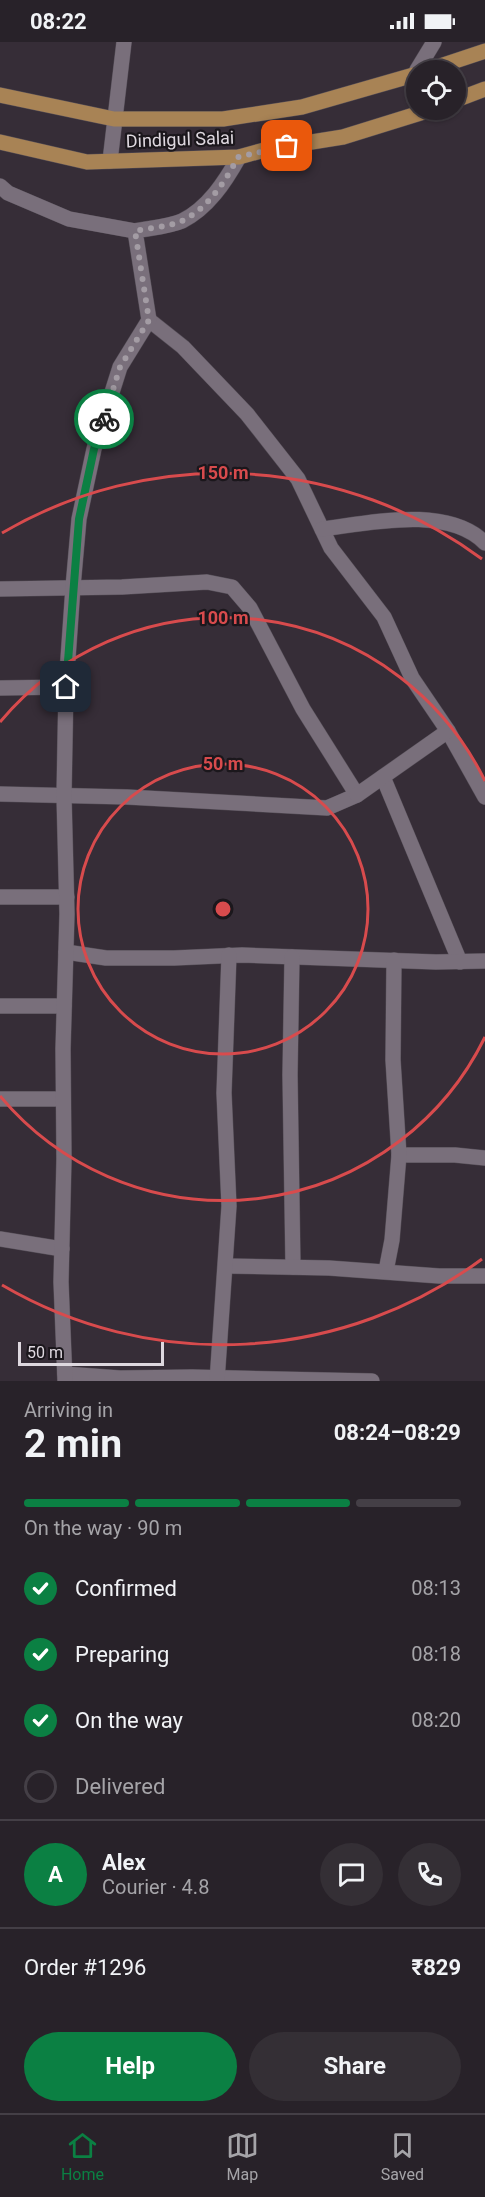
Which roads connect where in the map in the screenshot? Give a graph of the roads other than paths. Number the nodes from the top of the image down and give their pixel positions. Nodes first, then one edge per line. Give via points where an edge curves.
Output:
1 (124, 42) edge
2 (434, 42) edge
3 (485, 51) edge
4 (425, 60) edge
5 (459, 60) edge
6 (406, 77) edge
7 (485, 89) edge
8 (0, 95) edge
9 (466, 96) edge
10 (406, 117) edge
11 (114, 119) junction
12 (0, 142) edge
13 (238, 157) junction
14 (110, 161) junction
15 (0, 186) edge
16 (135, 231) junction
17 (149, 320) junction
18 (322, 529) junction
19 (485, 543) edge
20 (72, 587) junction
21 (0, 589) edge
22 (66, 687) junction
23 (0, 688) edge
24 (448, 731) junction
25 (383, 777) junction
26 (0, 794) edge
27 (357, 795) junction
28 (64, 796) junction
29 (485, 797) edge
30 (0, 897) edge
31 (67, 897) junction
32 (66, 952) junction
33 (229, 955) junction
34 (292, 957) junction
35 (394, 960) junction
36 (460, 962) junction
37 (485, 962) edge
38 (0, 1006) edge
39 (64, 1006) junction
40 (0, 1099) edge
41 (63, 1099) junction
42 (399, 1155) junction
43 (485, 1158) edge
44 (0, 1239) edge
45 (62, 1249) junction
46 (226, 1266) junction
47 (293, 1267) junction
48 (386, 1271) junction
49 (485, 1276) edge
50 (65, 1378) edge
51 (217, 1380) edge
52 (337, 1381) edge
53 (372, 1381) edge

1 - 11 street
2 - 4 street
3 - 5 main road, Dindigul Salai
6 - 11 main road, Dindigul Salai via 291,109 223,119
7 - 9 main road
8 - 11 main road, Dindigul Salai
10 - 13 main road, Dindigul Salai via 343,137
11 - 14 street
12 - 14 main road, Dindigul Salai via 87,162
13 - 14 main road, Dindigul Salai
13 - 16 street via 223,185 201,207 181,221
15 - 16 street via 69,219
16 - 17 street
17 - 18 street via 183,347 246,414 298,479
17 - 20 street via 120,367 94,449 79,519
18 - 19 street via 389,520 441,520
18 - 24 street via 331,548 384,617 412,678
20 - 21 street
20 - 22 street
20 - 27 street via 207,582 232,586 250,608 303,709
22 - 23 street
22 - 28 street
24 - 25 street
24 - 29 street
25 - 27 street
25 - 36 street
26 - 28 street
27 - 28 street via 327,808
28 - 31 street
30 - 31 street
31 - 32 street
32 - 33 street via 106,957
32 - 39 street
33 - 34 street
33 - 46 street via 224,1093 229,1206
34 - 35 street
34 - 47 street
35 - 36 street
35 - 42 street via 393,1060
36 - 37 street
38 - 39 street
39 - 41 street
40 - 41 street
41 - 45 street
42 - 43 street
42 - 48 street
44 - 45 street
45 - 50 street
46 - 47 street
46 - 51 street
47 - 48 street
48 - 49 street
50 - 51 street
51 - 52 street
52 - 53 street

